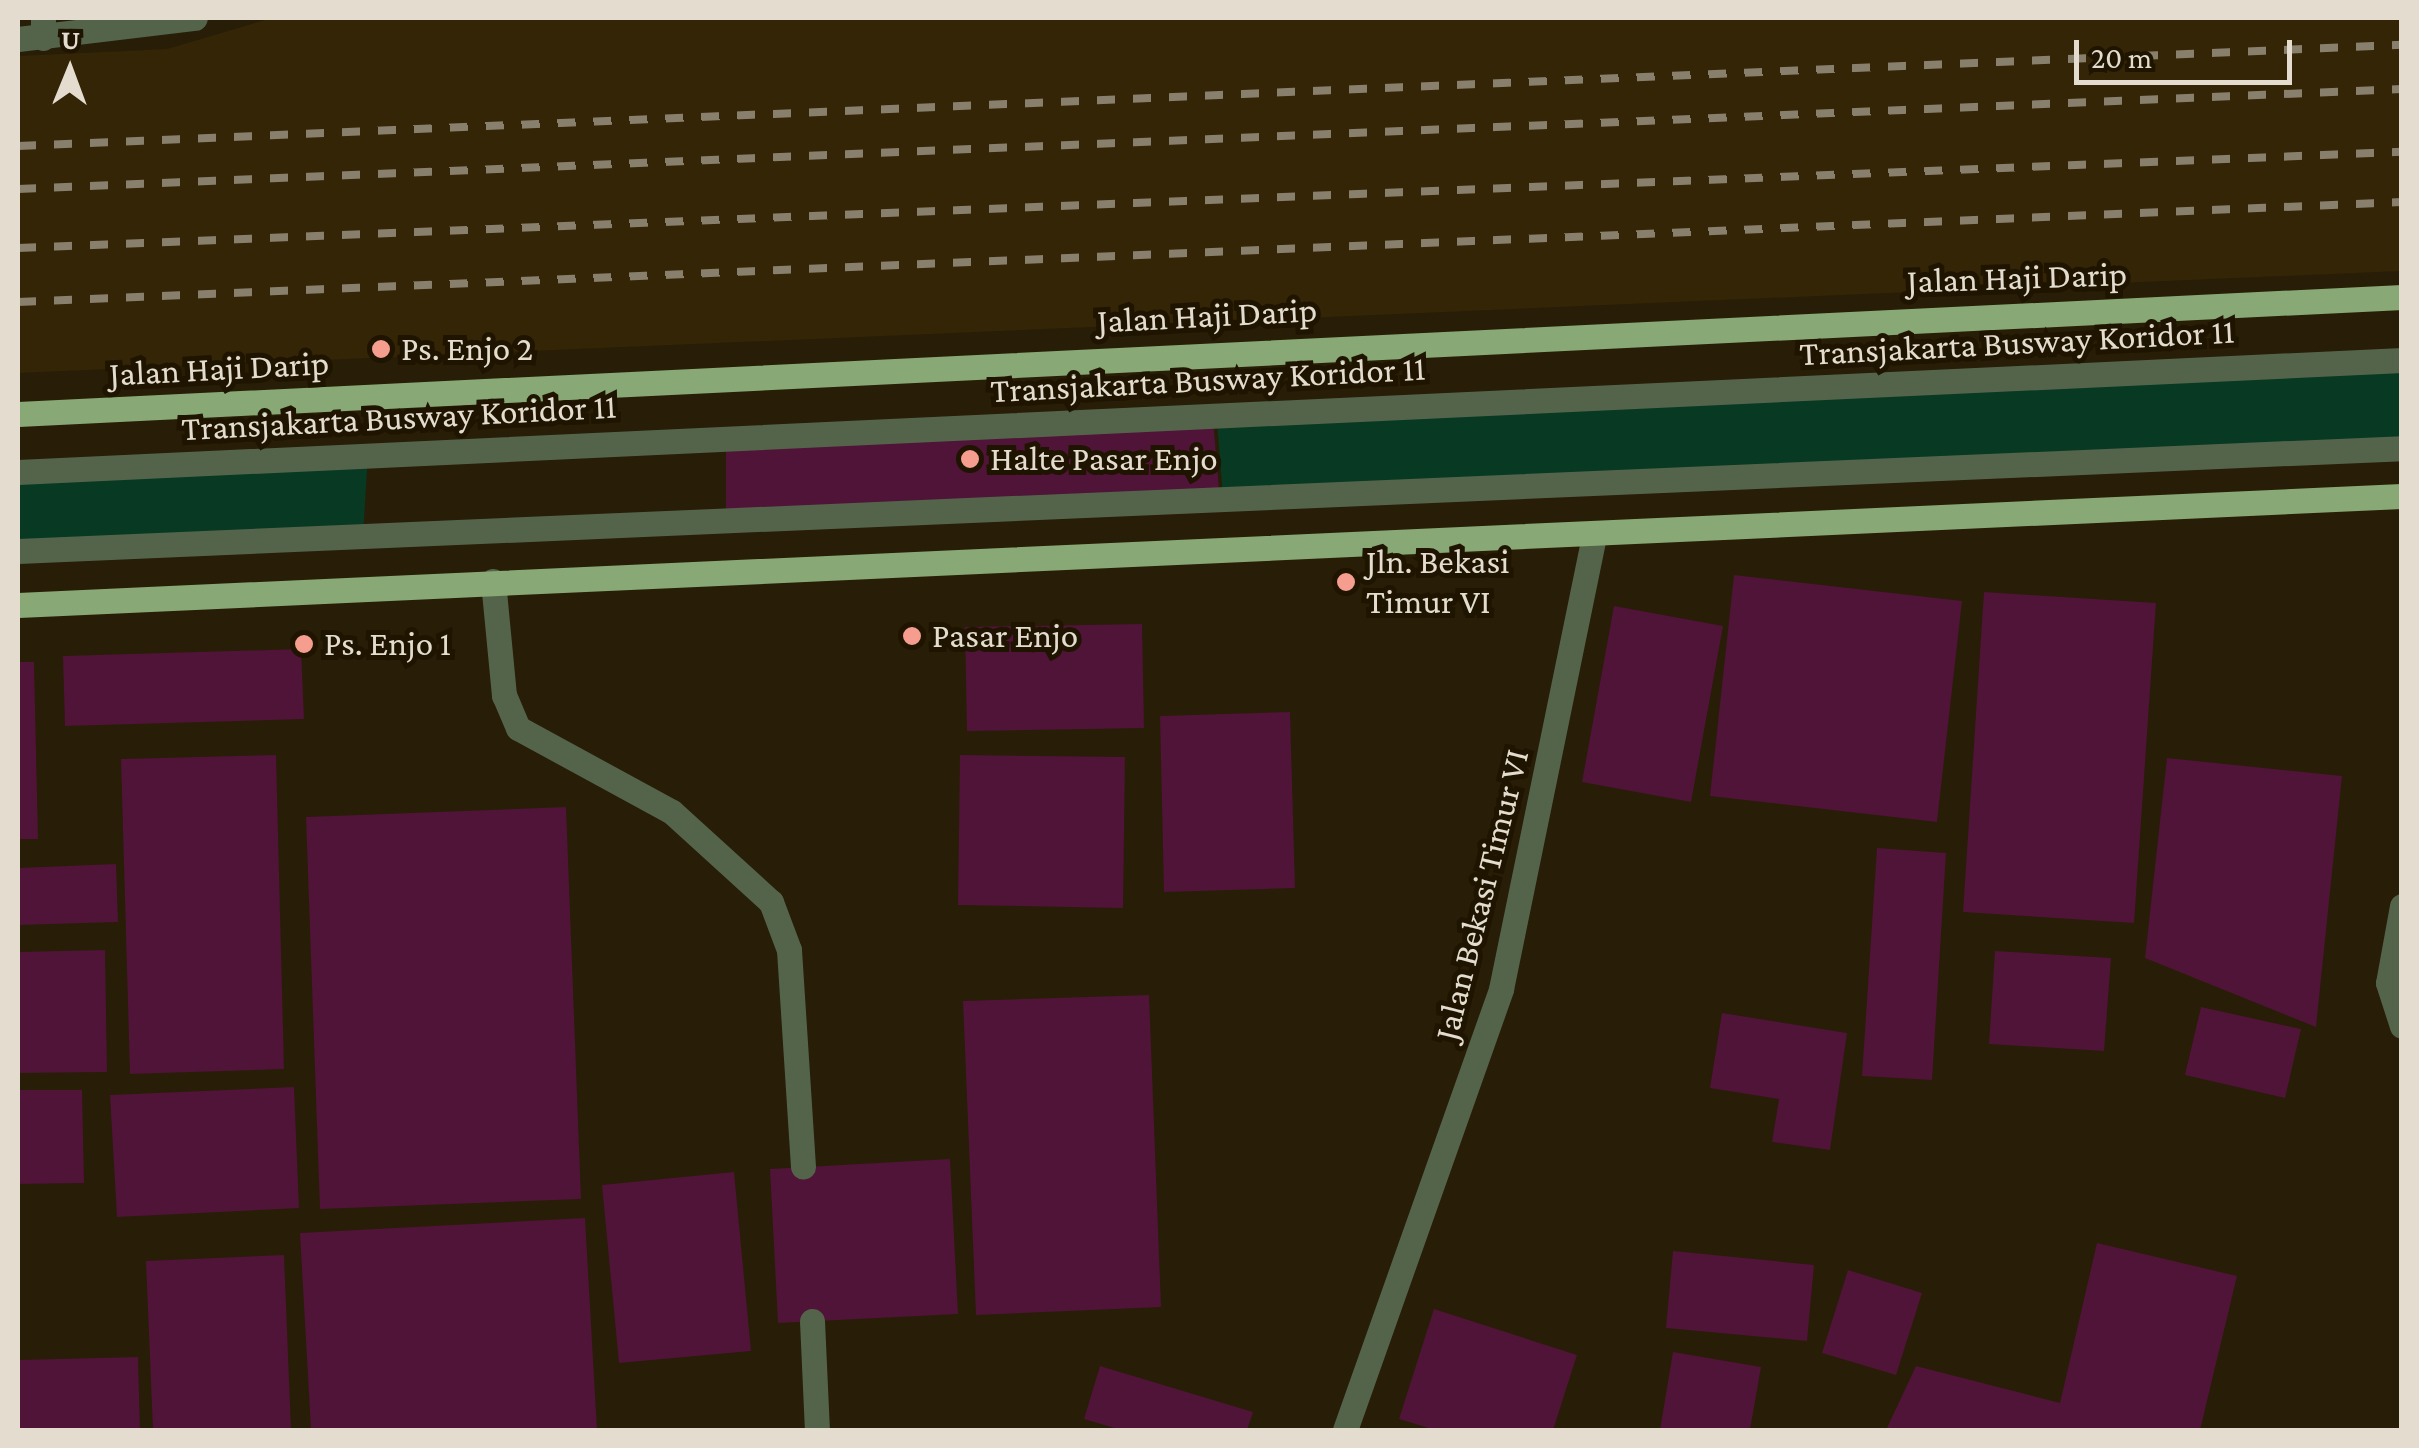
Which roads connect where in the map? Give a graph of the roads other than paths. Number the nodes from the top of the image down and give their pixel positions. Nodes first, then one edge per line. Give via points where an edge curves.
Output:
1 (194, 18) edge
2 (34, 31) edge
3 (2402, 297) edge
4 (2402, 360) edge
5 (18, 414) edge
6 (2402, 448) edge
7 (18, 472) edge
8 (2402, 496) edge
9 (1594, 537) junction
10 (18, 551) edge
11 (493, 581) junction
12 (18, 604) edge
13 (2402, 906) edge
14 (2402, 1026) edge
15 (804, 1167) dead end
16 (812, 1321) dead end
17 (818, 1430) edge
18 (1344, 1430) edge

1 - 2 street
3 - 5 main road, Jalan Haji Darip
4 - 7 street, Transjakarta Busway Koridor 11
6 - 10 street
8 - 9 main road
9 - 11 main road
9 - 18 street, Jalan Bekasi Timur VI via 1501,989
11 - 12 main road
11 - 15 street via 504,695 518,728 672,812 771,902 789,950
13 - 14 street via 2388,983
16 - 17 street

